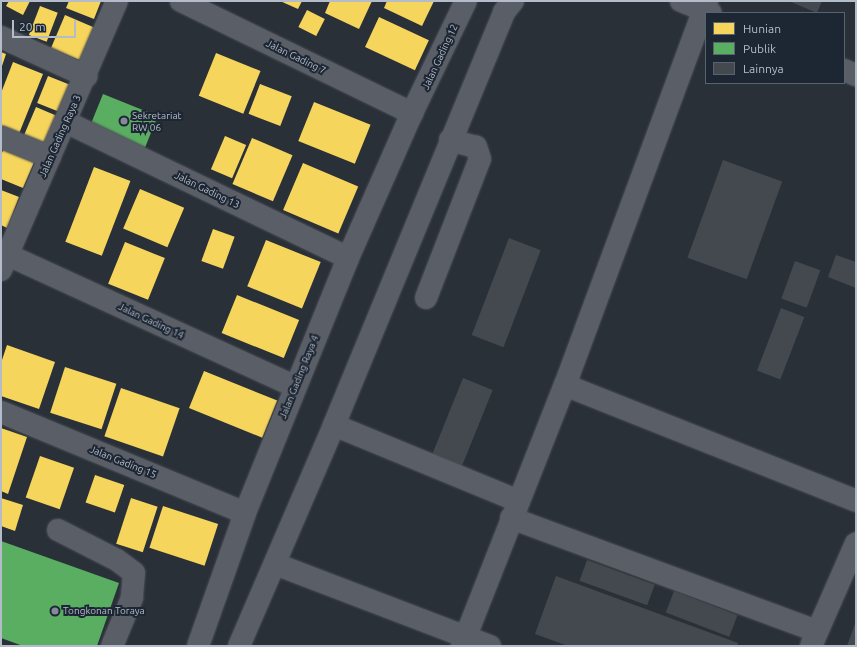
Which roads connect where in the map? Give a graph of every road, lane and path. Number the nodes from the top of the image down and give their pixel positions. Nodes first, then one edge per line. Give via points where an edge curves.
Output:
1 (116, 1) edge
2 (181, 1) edge
3 (466, 1) edge
4 (513, 1) edge
5 (681, 1) edge
6 (707, 8) edge
7 (705, 13) edge
8 (1, 37) edge
9 (845, 70) edge
10 (856, 75) edge
11 (86, 76) junction
12 (412, 113) junction
13 (66, 122) junction
14 (1, 137) edge
15 (450, 140) junction
16 (50, 157) junction
17 (6, 249) edge
18 (348, 258) junction
19 (426, 298) dead end
20 (294, 386) junction
21 (565, 386) junction
22 (1, 412) edge
23 (334, 425) junction
24 (856, 501) edge
25 (515, 510) junction
26 (245, 513) junction
27 (58, 530) dead end
28 (856, 543) edge
29 (275, 564) junction
30 (814, 639) edge
31 (464, 641) edge
32 (112, 646) edge
33 (198, 646) edge
34 (239, 646) edge
35 (490, 646) edge

1 - 11 street, Jalan Gading Raya 3
2 - 12 street, Jalan Gading 7
3 - 12 street, Jalan Gading 12
4 - 15 street via 504,12
5 - 6 street
7 - 21 street
8 - 11 street
9 - 10 street
11 - 13 street, Jalan Gading Raya 3
12 - 18 street, Jalan Gading Raya 4
13 - 16 street, Jalan Gading Raya 3
13 - 18 street, Jalan Gading 13
14 - 16 street
15 - 19 street via 476,147 480,159
15 - 23 street
16 - 17 street, Jalan Gading Raya 3
17 - 20 street, Jalan Gading 14
18 - 20 street, Jalan Gading Raya 4
20 - 26 street, Jalan Gading Raya 4
21 - 24 street
21 - 25 street
22 - 26 street, Jalan Gading 15
23 - 25 street
23 - 29 street
25 - 30 street
25 - 31 street
26 - 33 street, Jalan Gading Raya 4
27 - 32 street via 117,560 134,573 132,598
28 - 30 street
29 - 31 street
29 - 34 street
31 - 35 street

